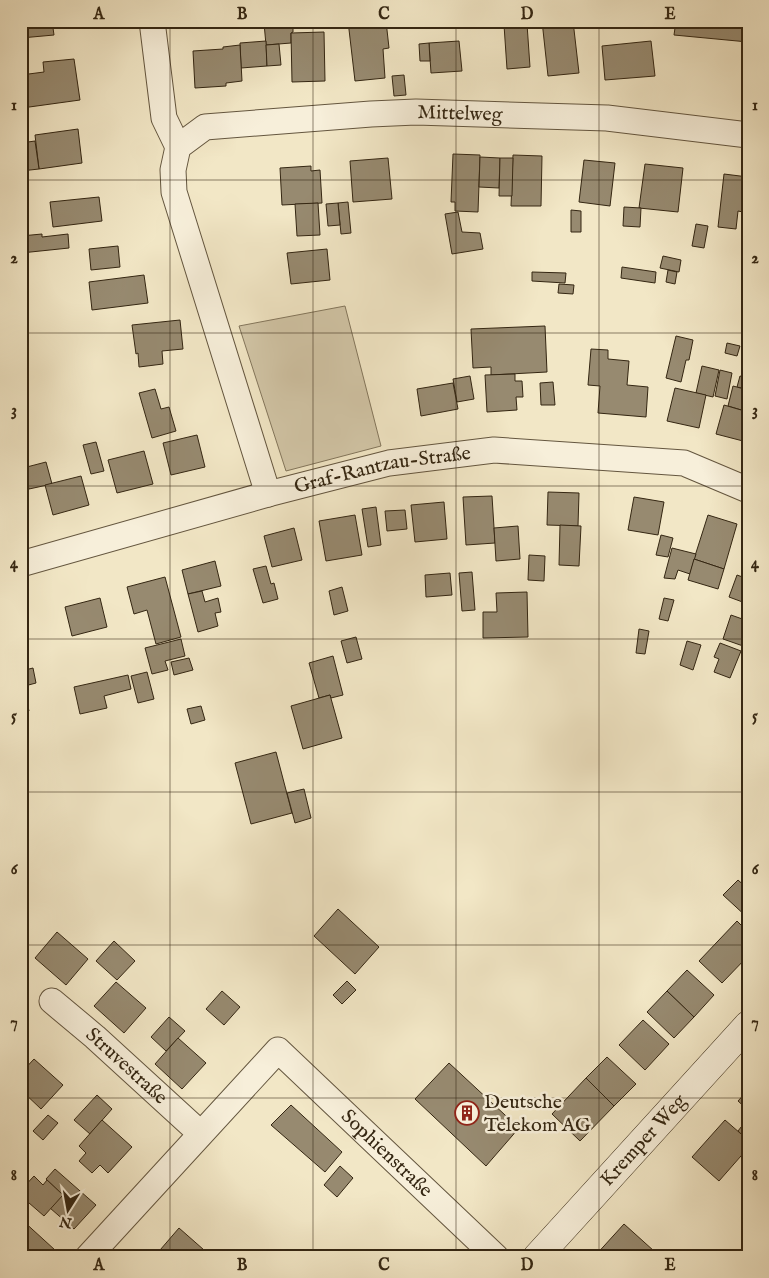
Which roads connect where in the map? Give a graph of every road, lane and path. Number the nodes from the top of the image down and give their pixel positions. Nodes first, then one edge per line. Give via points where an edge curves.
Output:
1 (152, 21) edge
2 (748, 135) edge
3 (178, 147) junction
4 (748, 490) edge
5 (268, 494) junction
6 (21, 564) edge
7 (52, 1001) dead end
8 (748, 1025) edge
9 (200, 1133) junction
10 (88, 1257) edge
11 (496, 1257) edge
12 (537, 1257) edge

1 - 3 street via 164,118
2 - 3 street, Mittelweg via 607,118 416,112 205,127
3 - 5 street via 172,170 174,192
4 - 5 street, Graf-Rantzau-Straße via 684,463 494,450 389,463
5 - 6 street, Graf-Rantzau-Straße
7 - 9 street, Struvestraße
8 - 12 street, Kremper Weg
9 - 10 street
9 - 11 street, Sophienstraße via 278,1050

